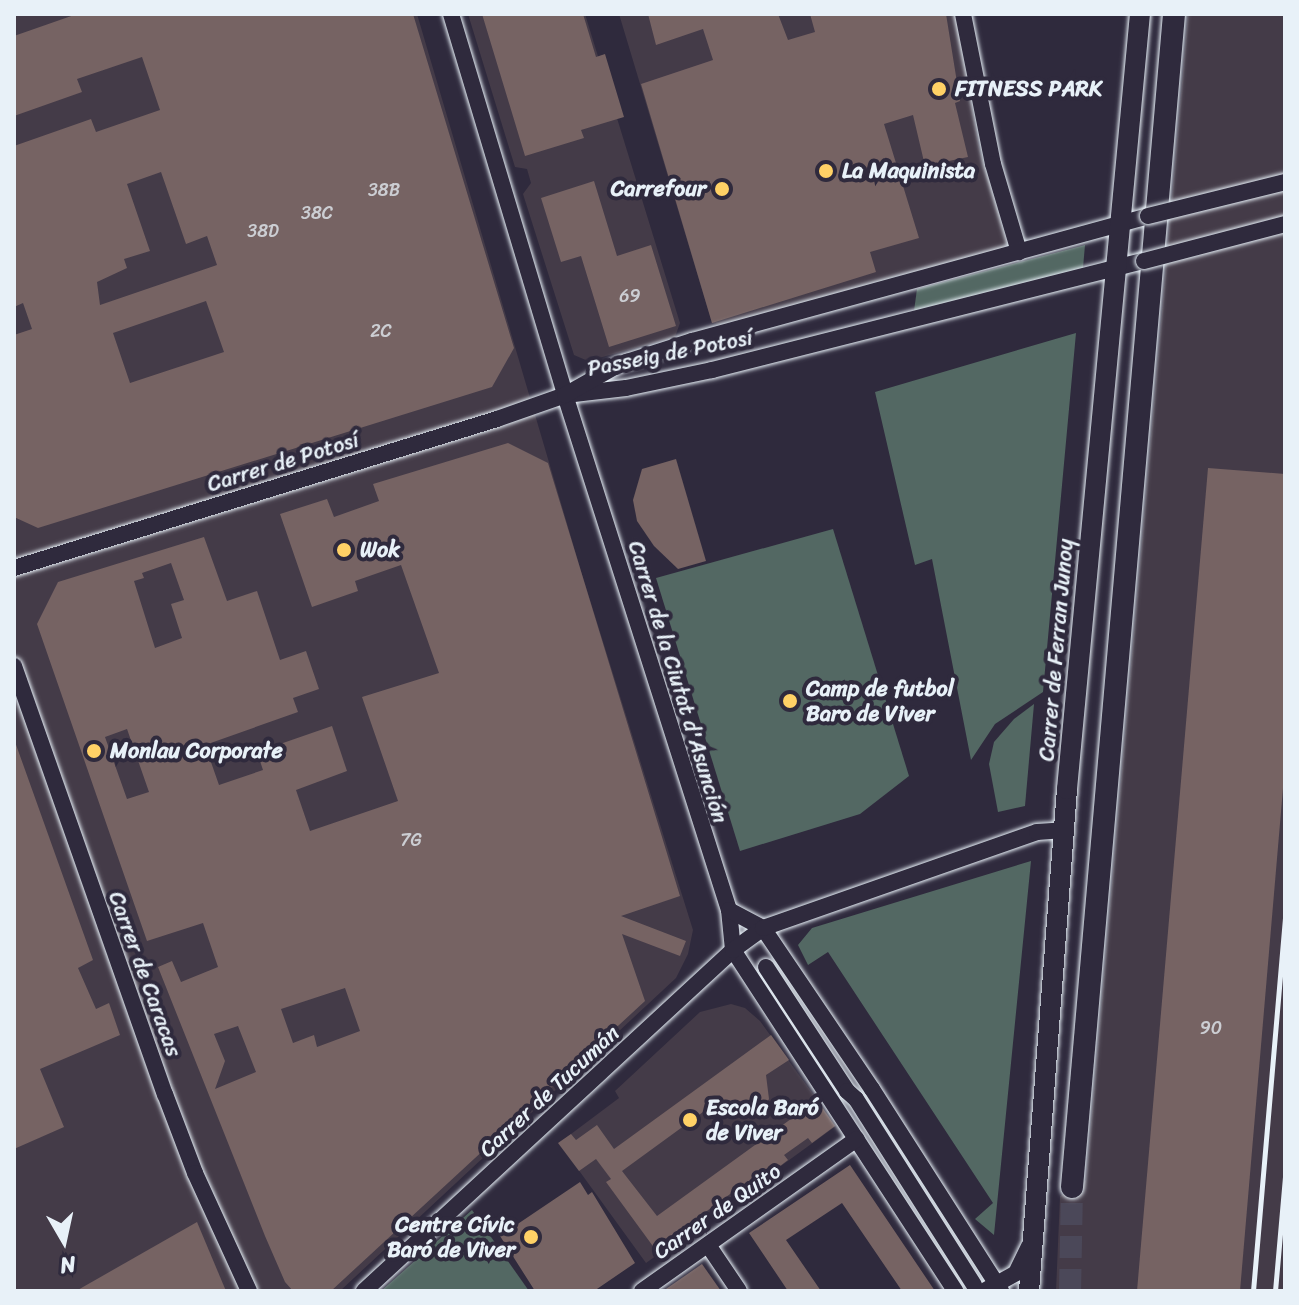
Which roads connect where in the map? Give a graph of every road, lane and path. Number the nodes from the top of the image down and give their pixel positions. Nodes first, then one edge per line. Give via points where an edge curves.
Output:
1 (451, 14) edge
2 (963, 14) edge
3 (1140, 14) edge
4 (1174, 14) edge
5 (1285, 182) edge
6 (1285, 224) edge
7 (1120, 225) junction
8 (1019, 252) junction
9 (1115, 268) junction
10 (565, 395) junction
11 (14, 568) edge
12 (14, 666) edge
13 (1064, 830) junction
14 (729, 910) junction
15 (763, 928) junction
16 (733, 950) junction
17 (766, 967) dead end
18 (857, 1139) junction
19 (1072, 1187) tunnel mouth
20 (1029, 1244) junction
21 (708, 1245) junction
22 (989, 1288) edge
23 (249, 1291) edge
24 (364, 1291) edge
25 (642, 1291) edge
26 (739, 1291) edge
27 (955, 1291) edge
28 (1029, 1291) edge

1 - 10 street, Carrer de la Ciutat d'Asunción
2 - 8 street via 993,164
3 - 7 main road, Carrer de Ferran Junoy
4 - 19 highway
5 - 7 street, Passeig de Potosí, bridge
6 - 9 street, Passeig de Potosí, bridge
7 - 8 street, Passeig de Potosí
7 - 9 main road, Carrer de Ferran Junoy
8 - 10 street, Passeig de Potosí via 692,341 620,364
9 - 10 street, Passeig de Potosí via 712,370
9 - 13 main road, Carrer de Ferran Junoy
10 - 11 street, Carrer de Potosí
10 - 14 street, Carrer de la Ciutat d'Asunción
12 - 23 street, Carrer de Caracas via 165,1094
13 - 15 street, Carrer de Tucumán via 1037,832
13 - 20 main road, Carrer de Ferran Junoy
14 - 15 street
14 - 16 street
15 - 16 street, Carrer de Tucumán
15 - 22 street via 872,1089
16 - 18 street
16 - 24 street, Carrer de Tucumán
17 - 22 street via 847,1091
18 - 21 street, Carrer de Quito
18 - 27 street
20 - 22 street via 1016,1273
20 - 28 main road, Carrer de Ferran Junoy
21 - 25 street, Carrer de Quito
21 - 26 street

